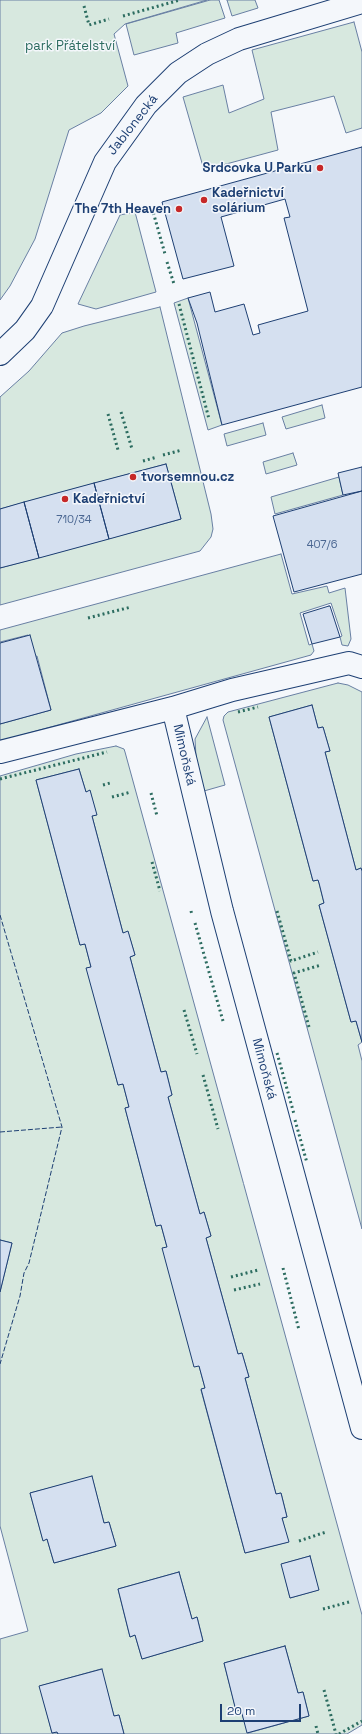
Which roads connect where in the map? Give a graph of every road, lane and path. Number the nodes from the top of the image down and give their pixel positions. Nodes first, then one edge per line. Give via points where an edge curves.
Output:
1 (362, 2) edge
2 (0, 354) edge
3 (362, 667) edge
4 (173, 708) junction
5 (0, 752) edge
6 (362, 1428) edge

1 - 2 street, Jablonecká via 239,39 207,54 178,73 132,123 105,162 42,306 25,330
3 - 4 street, Mimoňská via 349,663 232,690
4 - 5 street, Mimoňská
4 - 6 street, Mimoňská via 222,911

